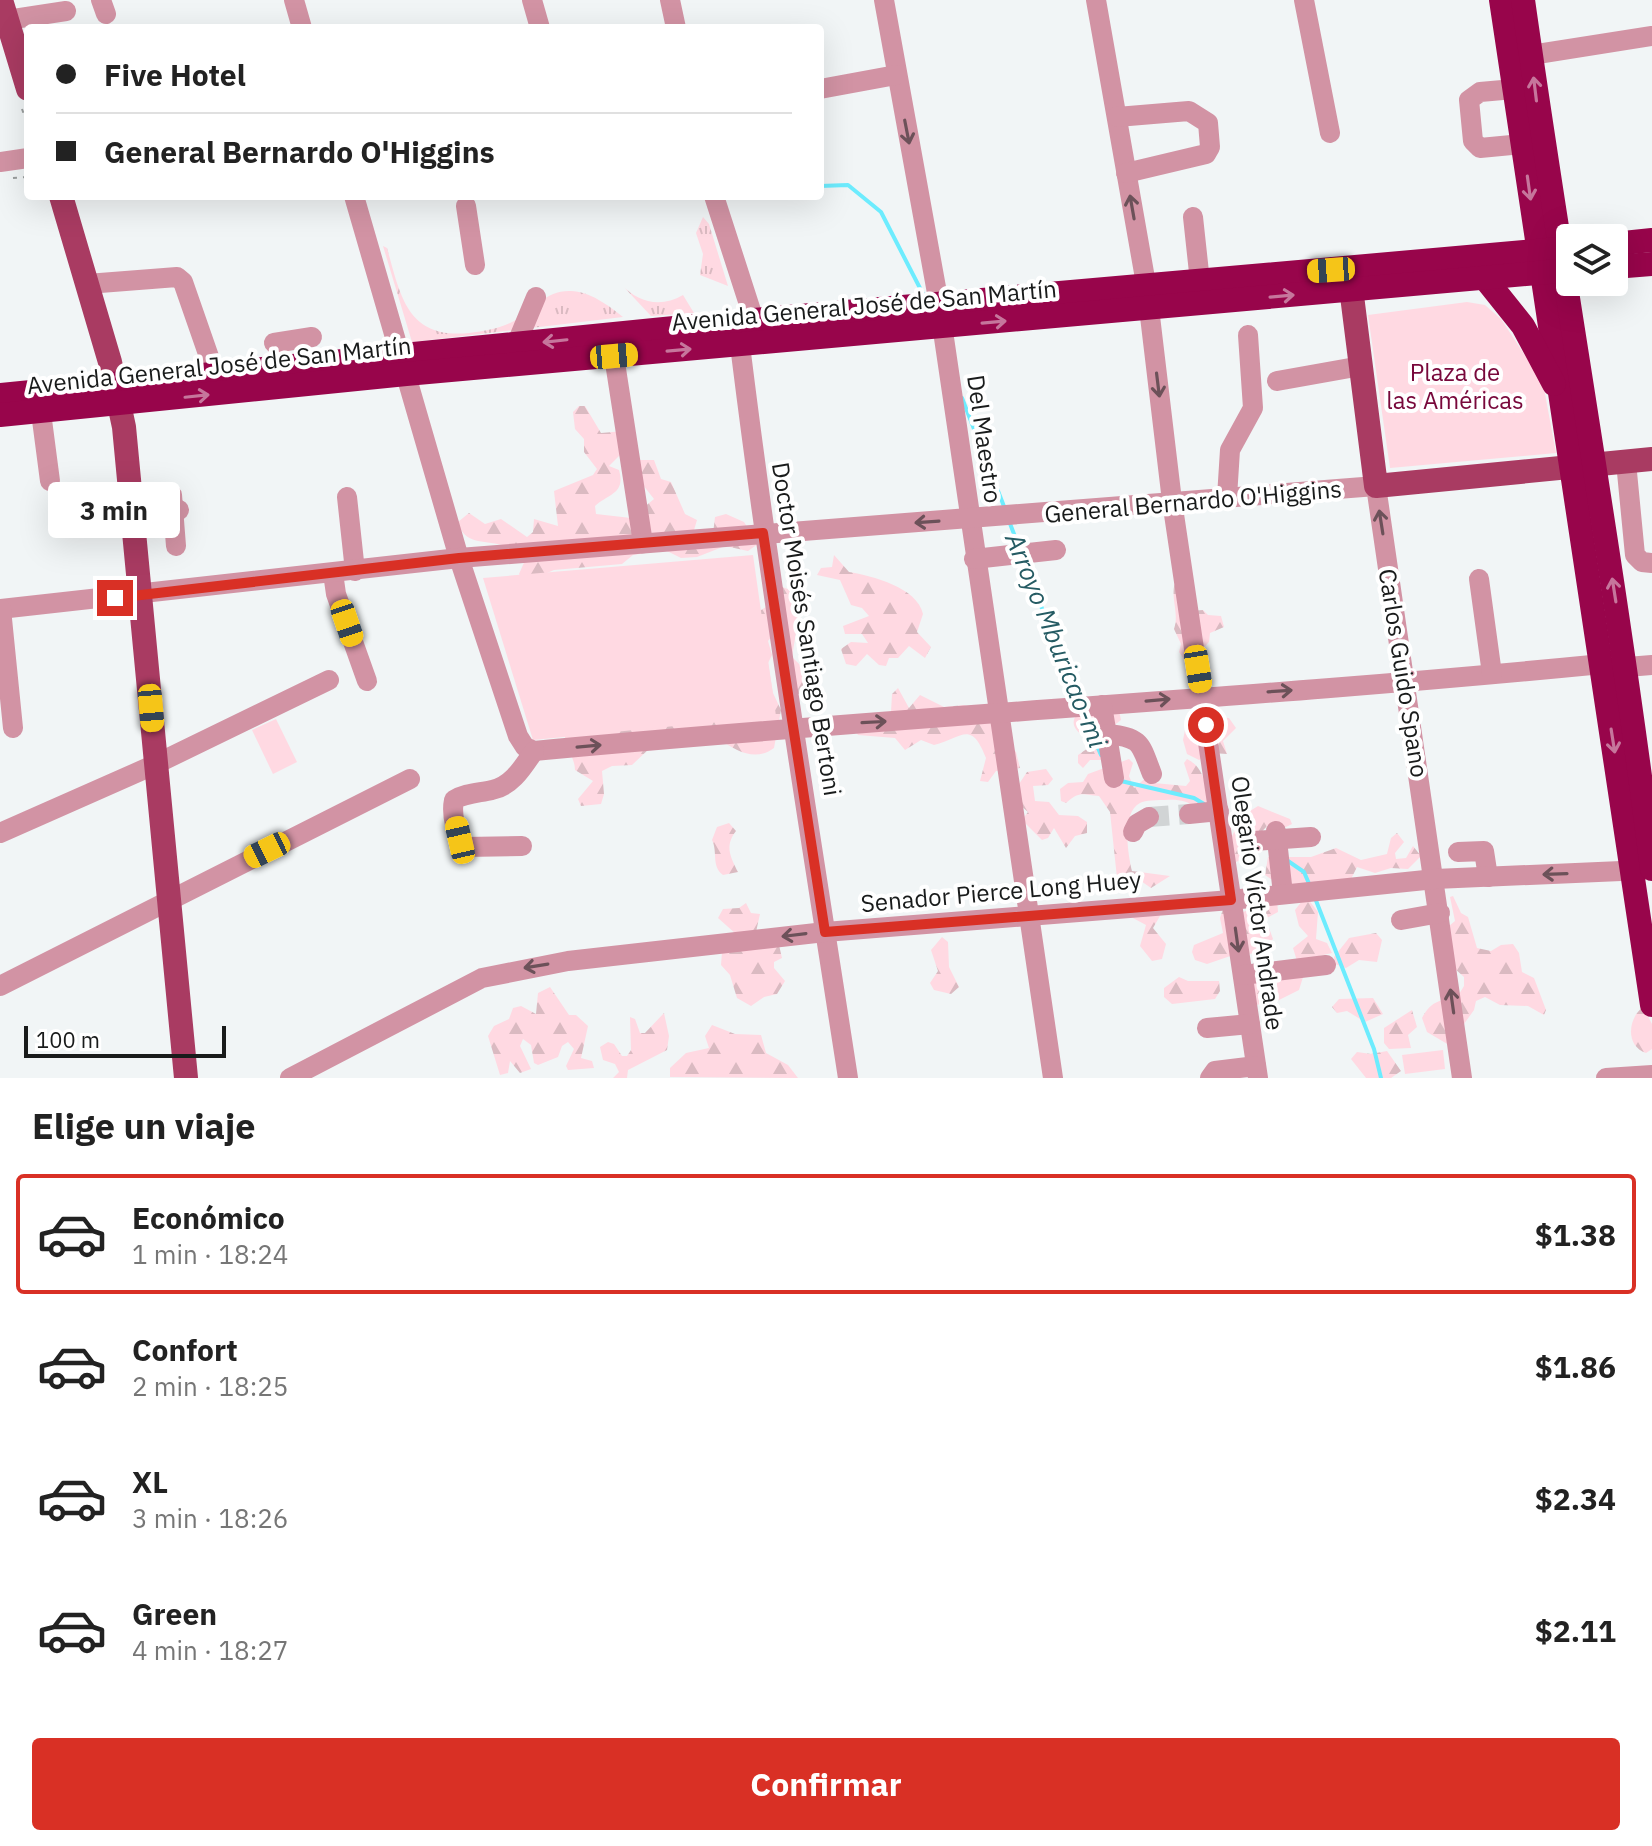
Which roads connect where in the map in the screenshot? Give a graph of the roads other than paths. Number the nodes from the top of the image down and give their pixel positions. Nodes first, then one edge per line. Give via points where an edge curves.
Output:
1 (294, 0) edge
2 (532, 0) edge
3 (670, 0) edge
4 (884, 0) edge
5 (1096, 0) edge
6 (1304, 0) edge
7 (1501, 0) edge
8 (1523, 0) edge
9 (4, 10) edge
10 (66, 11) dead end
11 (301, 24) edge
12 (539, 24) edge
13 (675, 24) edge
14 (1652, 36) edge
15 (1531, 55) junction
16 (896, 75) junction
17 (24, 76) edge
18 (824, 88) edge
19 (1514, 89) junction
20 (1117, 117) junction
21 (1330, 133) dead end
22 (1522, 144) junction
23 (24, 159) edge
24 (0, 162) edge
25 (1126, 173) junction
26 (62, 200) edge
27 (355, 200) edge
28 (715, 200) edge
29 (466, 206) dead end
30 (1193, 217) dead end
31 (1652, 240) edge
32 (1628, 243) edge
33 (1556, 252) edge
34 (1556, 257) edge
35 (1556, 260) edge
36 (1556, 260) edge
37 (1652, 264) edge
38 (475, 265) dead end
39 (1628, 266) edge
40 (1483, 276) junction
41 (1349, 279) junction
42 (87, 284) junction
43 (1200, 286) junction
44 (1147, 296) junction
45 (1559, 296) edge
46 (1562, 296) edge
47 (536, 297) dead end
48 (940, 316) junction
49 (754, 320) junction
50 (1248, 335) dead end
51 (312, 337) dead end
52 (516, 345) junction
53 (740, 345) junction
54 (614, 356) junction
55 (405, 366) junction
56 (1361, 366) junction
57 (279, 368) junction
58 (215, 374) junction
59 (1277, 381) dead end
60 (117, 394) junction
61 (0, 395) edge
62 (1563, 400) junction
63 (0, 415) edge
64 (42, 420) dead end
65 (1652, 459) edge
66 (1626, 462) junction
67 (1583, 466) junction
68 (50, 481) dead end
69 (1376, 486) junction
70 (347, 497) dead end
71 (1227, 497) junction
72 (1172, 501) junction
73 (133, 514) junction
74 (970, 519) junction
75 (763, 533) junction
76 (643, 543) junction
77 (176, 546) dead end
78 (1056, 550) dead end
79 (459, 558) junction
80 (974, 559) junction
81 (1652, 563) edge
82 (355, 571) junction
83 (333, 573) junction
84 (1479, 579) dead end
85 (141, 595) junction
86 (0, 609) edge
87 (1596, 665) junction
88 (1652, 665) edge
89 (1627, 667) junction
90 (1492, 674) junction
91 (329, 680) dead end
92 (367, 681) dead end
93 (1405, 683) junction
94 (1202, 697) junction
95 (1102, 705) junction
96 (997, 715) junction
97 (796, 726) junction
98 (13, 728) dead end
99 (1108, 734) junction
100 (534, 751) junction
101 (156, 764) junction
102 (1152, 774) dead end
103 (1114, 778) dead end
104 (410, 779) dead end
105 (1219, 811) junction
106 (1189, 814) tunnel mouth
107 (1149, 817) tunnel mouth
108 (1133, 832) dead end
109 (0, 833) edge
110 (1277, 836) junction
111 (1311, 837) dead end
112 (1254, 841) dead end
113 (522, 846) dead end
114 (1458, 852) dead end
115 (1646, 870) edge
116 (1488, 877) junction
117 (1435, 879) junction
118 (1283, 894) junction
119 (170, 898) junction
120 (1231, 900) junction
121 (1440, 913) junction
122 (1026, 915) junction
123 (1401, 920) dead end
124 (825, 932) junction
125 (1326, 965) dead end
126 (1243, 975) junction
127 (0, 986) edge
128 (1652, 1005) edge
129 (1250, 1024) junction
130 (1207, 1028) dead end
131 (1257, 1072) edge
132 (1652, 1075) edge
133 (186, 1078) edge
134 (290, 1078) edge
135 (848, 1078) edge
136 (1053, 1078) edge
137 (1210, 1078) edge
138 (1462, 1078) edge
139 (1606, 1078) edge

1 - 11 street
2 - 12 street
3 - 13 street
4 - 16 street, Del Maestro
5 - 20 street, Olegario Víctor Andrade
6 - 21 street
7 - 19 highway
8 - 15 highway
9 - 10 street
9 - 17 main road
14 - 15 street
33 -> 15 highway
16 - 18 street
16 -> 48 street, Del Maestro
19 - 22 highway
19 - 22 street via 1471,97 1473,141 1480,148
20 - 25 street, Olegario Víctor Andrade
20 - 25 street via 1189,111 1208,123 1206,154
22 -> 34 highway
23 - 24 street
44 -> 25 street, Olegario Víctor Andrade
26 - 42 main road
27 - 55 street
28 - 49 street
29 - 38 street
30 - 43 street
31 - 32 highway
35 - 40 highway, Avenida General José de San Martín
36 - 41 highway, Avenida General José de San Martín
37 - 39 highway
40 - 41 highway, Avenida General José de San Martín
40 - 62 highway via 1523,326
41 - 43 highway, Avenida General José de San Martín via 1248,276
44 -> 41 highway, Avenida General José de San Martín
41 - 56 main road, Carlos Guido Spano
42 - 58 street via 177,277
42 - 60 main road
43 - 44 highway, Avenida General José de San Martín
44 - 48 highway, Avenida General José de San Martín
48 -> 44 highway, Avenida General José de San Martín via 1070,315 1088,304
44 -> 72 street, Olegario Víctor Andrade
45 - 62 highway
46 - 67 highway
47 - 52 street
48 - 49 highway, Avenida General José de San Martín
48 - 53 highway, Avenida General José de San Martín
48 - 74 street, Del Maestro
49 -> 52 highway, Avenida General José de San Martín
49 - 53 street
50 - 71 street via 1253,408 1230,450
51 - 57 street via 273,337
52 - 55 highway, Avenida General José de San Martín
54 -> 53 highway, Avenida General José de San Martín
53 - 75 street, Doctor Moisés Santiago Bertoni
54 - 55 highway, Avenida General José de San Martín
54 - 76 street
55 - 57 highway, Avenida General José de San Martín
60 -> 55 highway, Avenida General José de San Martín
55 - 79 street
56 - 59 street
56 - 69 main road, Carlos Guido Spano
57 - 58 highway, Avenida General José de San Martín
58 - 60 highway, Avenida General José de San Martín
60 - 61 highway, Avenida General José de San Martín
60 - 63 highway, Avenida General José de San Martín
60 - 73 main road
62 - 67 highway
64 - 68 street
65 - 66 main road, General Bernardo O'Higgins
66 - 67 main road, General Bernardo O'Higgins
66 - 81 street via 1635,555
67 - 69 main road, General Bernardo O'Higgins
67 - 87 highway
89 -> 67 highway
69 - 71 street, General Bernardo O'Higgins
93 -> 69 street, Carlos Guido Spano
70 - 82 street
71 - 72 street, General Bernardo O'Higgins
72 - 74 street, General Bernardo O'Higgins
72 - 94 street, Olegario Víctor Andrade
73 - 77 street via 175,505
73 - 85 main road
74 -> 75 street, General Bernardo O'Higgins
74 - 80 street, Del Maestro
75 - 76 street, General Bernardo O'Higgins
75 - 97 street, Doctor Moisés Santiago Bertoni
76 - 79 street, General Bernardo O'Higgins
78 - 80 street
79 - 82 street, General Bernardo O'Higgins
79 - 100 street via 518,736
80 - 96 street, Del Maestro
82 - 83 street, General Bernardo O'Higgins
83 - 85 street, General Bernardo O'Higgins
83 - 92 street
84 - 90 street
85 - 86 street, General Bernardo O'Higgins
85 - 101 main road
86 - 98 street
87 - 90 street
87 -> 115 highway
88 - 89 street
89 - 115 highway
90 - 93 street
91 - 101 street
94 -> 93 street
93 - 117 street, Carlos Guido Spano
95 -> 94 street
94 - 105 street, Olegario Víctor Andrade
95 - 96 street
95 - 99 street
97 -> 96 street
96 - 122 street, Del Maestro
100 -> 97 street
97 - 124 street, Doctor Moisés Santiago Bertoni
99 - 102 street via 1138,741
99 - 103 street
100 - 113 street via 508,784 461,795 452,806 465,847
101 - 109 street
101 - 119 main road
104 - 119 street
105 - 106 street
105 - 120 street, Olegario Víctor Andrade
107 - 108 street
110 - 111 street
110 - 112 street
110 - 118 street
114 - 116 street via 1484,851
115 -> 116 street, Senador Pierce Long Huey
115 - 128 highway
116 - 117 street, Senador Pierce Long Huey
117 - 118 street, Senador Pierce Long Huey
117 - 121 street, Carlos Guido Spano
118 - 120 street, Senador Pierce Long Huey
119 - 127 street
119 - 133 main road
120 - 122 street, Senador Pierce Long Huey
120 -> 126 street, Olegario Víctor Andrade
121 - 123 street
138 -> 121 street, Carlos Guido Spano
122 - 124 street, Senador Pierce Long Huey
122 - 136 street, Del Maestro
124 -> 134 street, Senador Pierce Long Huey via 503,971
124 - 135 street, Doctor Moisés Santiago Bertoni
125 - 126 street
126 - 129 street, Olegario Víctor Andrade
129 - 130 street
129 - 131 street, Olegario Víctor Andrade
131 - 137 street via 1215,1071
132 - 139 street

